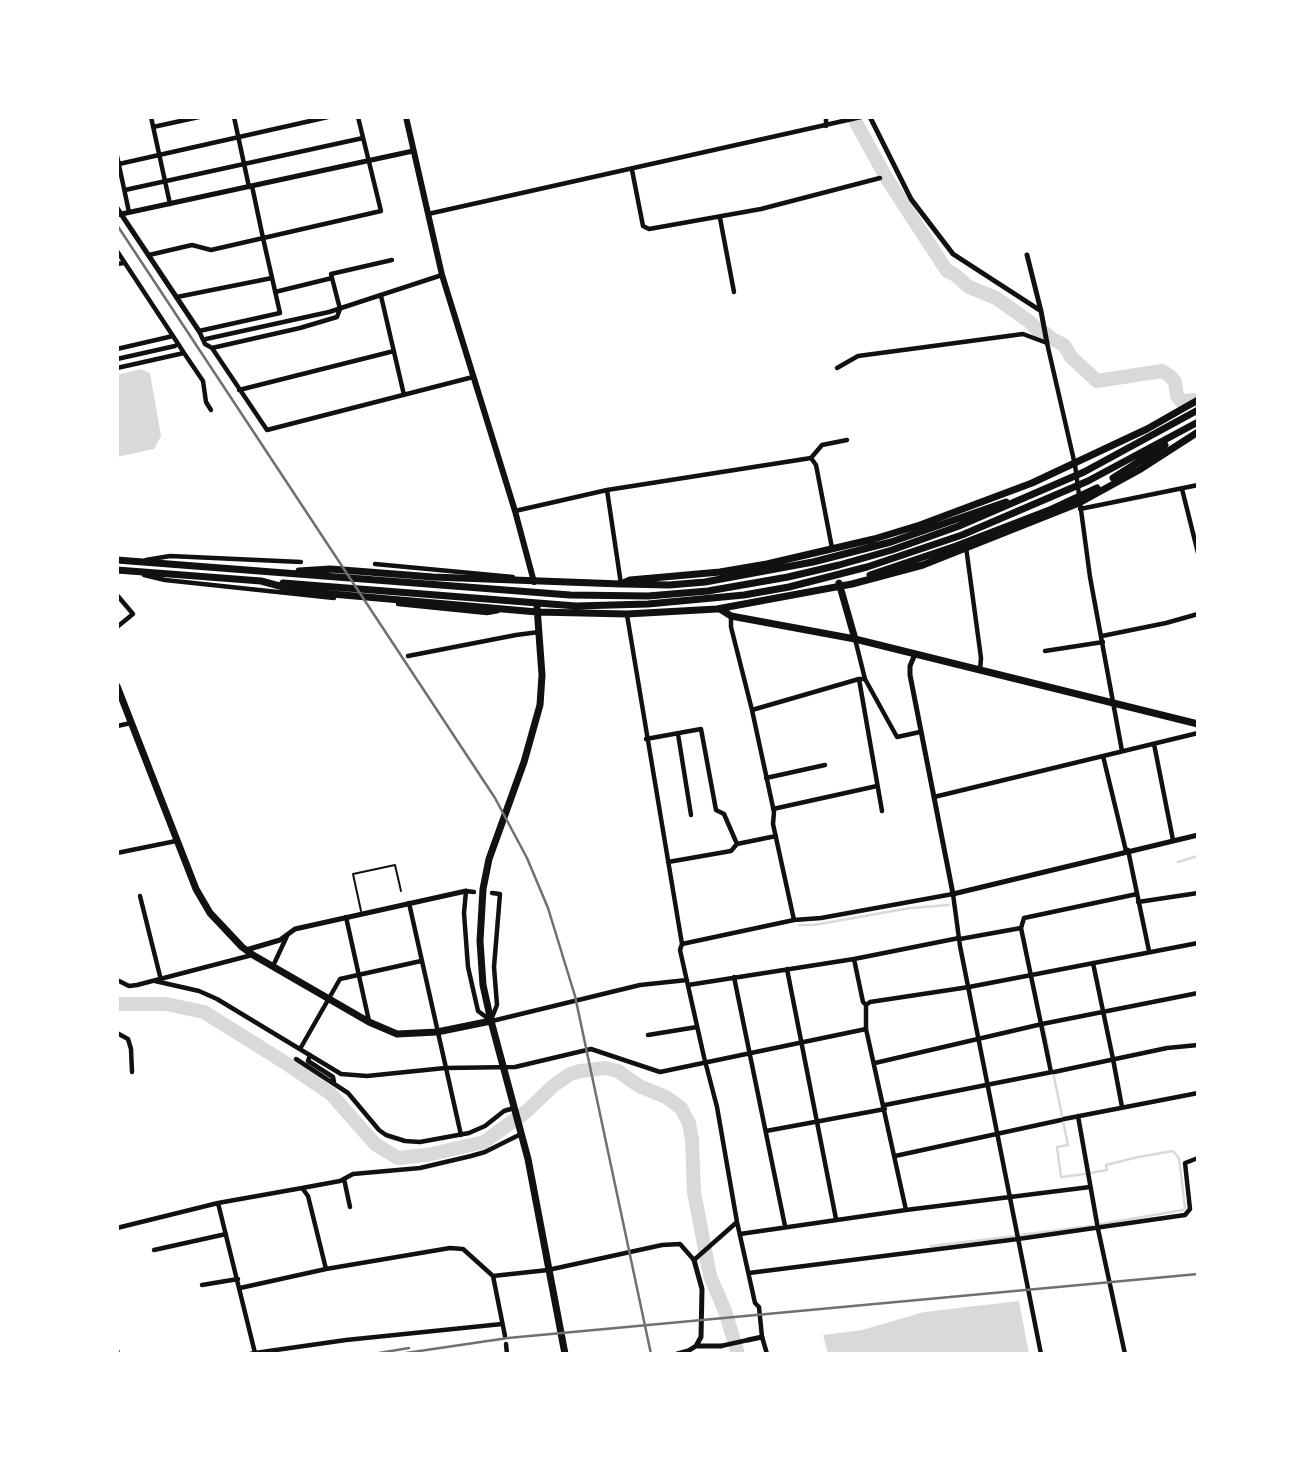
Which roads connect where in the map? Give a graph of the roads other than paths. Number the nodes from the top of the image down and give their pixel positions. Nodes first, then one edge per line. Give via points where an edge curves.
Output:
1 (151, 117) edge
2 (199, 117) edge
3 (234, 117) edge
4 (358, 117) edge
5 (406, 117) edge
6 (826, 117) edge
7 (861, 117) edge
8 (870, 117) edge
9 (325, 118) edge
10 (826, 126) junction
11 (153, 127) junction
12 (238, 137) junction
13 (363, 138) junction
14 (413, 151) junction
15 (159, 155) junction
16 (117, 156) edge
17 (369, 161) junction
18 (119, 164) edge
19 (244, 164) junction
20 (632, 170) junction
21 (880, 178) dead end
22 (165, 181) junction
23 (250, 186) junction
24 (125, 190) junction
25 (170, 204) junction
26 (117, 208) edge
27 (130, 213) junction
28 (120, 215) edge
29 (427, 215) junction
30 (720, 218) junction
31 (263, 238) junction
32 (117, 251) edge
33 (149, 255) junction
34 (1027, 256) dead end
35 (393, 260) dead end
36 (124, 262) junction
37 (117, 264) edge
38 (442, 275) junction
39 (272, 278) junction
40 (332, 278) junction
41 (275, 292) junction
42 (734, 292) dead end
43 (381, 296) junction
44 (177, 297) junction
45 (340, 309) junction
46 (1041, 311) junction
47 (199, 331) junction
48 (173, 336) junction
49 (206, 339) dead end
50 (1047, 343) junction
51 (175, 346) dead end
52 (212, 348) junction
53 (117, 349) edge
54 (394, 351) junction
55 (184, 353) junction
56 (117, 359) edge
57 (117, 368) edge
58 (838, 368) dead end
59 (474, 376) junction
60 (240, 390) junction
61 (404, 395) junction
62 (1198, 400) edge
63 (211, 410) dead end
64 (1198, 410) edge
65 (1198, 422) edge
66 (1198, 432) edge
67 (848, 440) dead end
68 (811, 458) junction
69 (1075, 465) junction
70 (1057, 485) junction
71 (1198, 485) edge
72 (1182, 489) junction
73 (607, 490) junction
74 (1080, 506) junction
75 (958, 510) junction
76 (515, 511) junction
77 (832, 548) junction
78 (967, 549) junction
79 (1198, 553) edge
80 (117, 560) edge
81 (134, 562) junction
82 (301, 562) dead end
83 (375, 564) dead end
84 (117, 570) edge
85 (133, 572) junction
86 (271, 573) junction
87 (261, 581) junction
88 (534, 582) junction
89 (621, 584) junction
90 (839, 585) junction
91 (117, 595) edge
92 (334, 598) dead end
93 (398, 604) dead end
94 (538, 607) junction
95 (509, 609) junction
96 (717, 609) junction
97 (626, 614) junction
98 (1198, 614) edge
99 (731, 616) junction
100 (117, 627) edge
101 (539, 632) junction
102 (855, 639) junction
103 (1103, 639) junction
104 (1045, 651) dead end
105 (915, 654) junction
106 (408, 656) dead end
107 (980, 671) junction
108 (862, 679) junction
109 (117, 686) edge
110 (1113, 704) junction
111 (752, 710) junction
112 (132, 723) junction
113 (1198, 724) edge
114 (117, 726) edge
115 (920, 732) junction
116 (1198, 733) edge
117 (678, 734) junction
118 (646, 740) junction
119 (1154, 744) junction
120 (1122, 751) junction
121 (1103, 756) junction
122 (825, 765) dead end
123 (766, 778) junction
124 (877, 786) junction
125 (934, 797) junction
126 (773, 809) junction
127 (882, 811) dead end
128 (691, 816) dead end
129 (1198, 835) edge
130 (776, 836) junction
131 (1173, 840) junction
132 (176, 841) junction
133 (737, 844) junction
134 (1127, 850) junction
135 (117, 853) edge
136 (668, 862) junction
137 (401, 891) dead end
138 (466, 891) junction
139 (474, 892) dead end
140 (492, 893) dead end
141 (1198, 893) edge
142 (953, 894) junction
143 (1137, 894) junction
144 (140, 896) dead end
145 (1139, 902) junction
146 (409, 904) junction
147 (362, 914) junction
148 (346, 917) junction
149 (794, 920) junction
150 (1021, 928) junction
151 (287, 935) junction
152 (960, 938) junction
153 (1198, 943) edge
154 (682, 944) junction
155 (1149, 951) junction
156 (250, 953) junction
157 (854, 959) junction
158 (421, 961) junction
159 (1093, 963) junction
160 (273, 967) junction
161 (787, 970) junction
162 (359, 975) junction
163 (1032, 975) junction
164 (734, 977) junction
165 (117, 980) edge
166 (158, 981) junction
167 (687, 982) junction
168 (969, 987) junction
169 (1198, 993) edge
170 (328, 999) junction
171 (866, 1005) junction
172 (1104, 1011) junction
173 (491, 1021) junction
174 (369, 1022) junction
175 (1042, 1024) junction
176 (697, 1027) junction
177 (866, 1029) junction
178 (438, 1032) junction
179 (117, 1033) edge
180 (648, 1035) dead end
181 (979, 1039) junction
182 (802, 1044) junction
183 (1198, 1045) edge
184 (300, 1049) junction
185 (750, 1054) junction
186 (310, 1055) junction
187 (296, 1059) dead end
188 (1113, 1059) junction
189 (706, 1063) junction
190 (875, 1063) junction
191 (445, 1068) junction
192 (502, 1068) junction
193 (132, 1072) dead end
194 (1052, 1072) junction
195 (334, 1083) junction
196 (989, 1085) junction
197 (1198, 1093) edge
198 (885, 1107) junction
199 (1122, 1107) junction
200 (514, 1110) junction
201 (1078, 1116) junction
202 (817, 1120) junction
203 (520, 1129) junction
204 (766, 1131) junction
205 (999, 1133) junction
206 (461, 1135) junction
207 (895, 1156) junction
208 (1198, 1158) edge
209 (344, 1179) junction
210 (1090, 1187) junction
211 (302, 1188) junction
212 (1011, 1196) junction
213 (218, 1203) junction
214 (350, 1207) dead end
215 (906, 1210) junction
216 (836, 1219) junction
217 (737, 1222) junction
218 (785, 1226) junction
219 (117, 1228) edge
220 (1098, 1228) junction
221 (226, 1234) junction
222 (740, 1234) junction
223 (1018, 1239) junction
224 (154, 1251) dead end
225 (696, 1258) junction
226 (326, 1269) junction
227 (548, 1270) junction
228 (749, 1273) junction
229 (493, 1276) junction
230 (238, 1279) junction
231 (202, 1285) dead end
232 (240, 1288) junction
233 (502, 1324) junction
234 (505, 1336) dead end
235 (762, 1337) junction
236 (748, 1340) joint
237 (506, 1344) dead end
238 (696, 1346) junction
239 (722, 1346) joint
240 (710, 1351) edge
241 (252, 1353) edge
242 (507, 1354) edge
243 (565, 1354) edge
244 (677, 1354) edge
245 (697, 1354) edge
246 (767, 1354) edge
247 (1041, 1354) edge
248 (1125, 1354) edge

1 - 11 street
2 - 11 street
3 - 12 street
4 - 13 street
5 - 14 main road
6 - 10 street
7 - 10 street
8 - 46 street via 911,199 953,254
9 - 12 street
10 - 20 street
11 - 15 street
12 - 15 street
12 - 19 street
13 - 17 street
13 - 19 street
14 - 17 street
14 - 29 main road
15 - 18 street
15 - 22 street
16 - 18 street
17 - 23 street
17 - 31 street via 381,211
18 - 24 street
19 - 22 street
19 - 23 street
20 - 29 street
20 - 30 street via 643,226 649,229
21 - 30 street
22 - 24 street
22 - 25 street
23 - 25 street
23 - 31 street
24 - 27 street
25 - 27 street
26 - 28 street
27 - 28 street
28 - 33 street
29 - 38 main road
30 - 42 street
31 - 33 street via 211,250 192,245
31 - 39 street
32 - 36 street
33 - 44 street
34 - 46 street
35 - 40 street via 331,274
36 - 37 street
36 - 48 street
38 - 43 street
38 - 59 main road
39 - 41 street
39 - 44 street
40 - 41 street
40 - 45 street
41 - 47 street via 280,313
43 - 45 street
43 - 54 street
44 - 47 street
45 - 49 street
45 - 52 street via 337,317 324,321
46 - 50 street
47 - 52 street
48 - 53 street
48 - 55 street
50 - 58 street via 1023,334 858,356
50 - 69 street
51 - 56 street
52 - 60 street
54 - 60 street
54 - 61 street
55 - 57 street
55 - 63 street via 203,381
59 - 61 street
59 - 76 main road
60 - 61 street via 267,430
62 - 69 highway
64 - 70 highway
65 - 90 highway via 1091,491 956,546
65 - 94 highway via 1046,500 867,567 789,587 708,600
66 - 74 highway
67 - 68 street via 822,446
68 - 73 street
68 - 77 street
69 - 74 street
69 - 75 highway
70 - 86 highway via 925,539 839,565 708,591 648,596 538,593
70 - 89 highway via 891,542 813,562 677,584
71 - 72 street
72 - 74 street
72 - 79 street
73 - 76 street
73 - 89 street
74 - 78 highway
74 - 103 street
75 - 77 highway
75 - 78 street
76 - 88 main road
77 - 89 highway via 744,568
77 - 90 highway
78 - 90 highway via 890,575
78 - 107 street
80 - 81 highway
81 - 82 street via 170,556
81 - 86 highway
83 - 88 street
84 - 85 highway
85 - 87 highway
85 - 92 street via 165,580
86 - 88 highway via 330,569
87 - 94 highway
87 - 95 highway via 298,591
88 - 89 highway
88 - 94 highway
89 - 97 highway
90 - 96 highway
90 - 102 highway
91 - 100 street via 134,614
93 - 95 street via 487,612
94 - 95 highway
94 - 97 highway
94 - 101 highway
96 - 97 highway
96 - 99 highway
97 - 118 street
98 - 103 street
99 - 102 highway
99 - 111 street
101 - 106 street
101 - 173 highway via 540,705 483,889 480,942
102 - 105 highway
102 - 108 street
103 - 104 street
103 - 110 street
105 - 107 highway
105 - 115 street via 910,675
107 - 110 highway
108 - 111 street
108 - 115 street via 897,737
108 - 124 street
109 - 112 highway
110 - 113 highway
110 - 120 street
111 - 123 street
112 - 114 street
112 - 132 highway
115 - 125 street
116 - 119 street
117 - 118 street
117 - 128 street
117 - 133 street via 701,729 716,810 724,814
118 - 136 street
119 - 120 street
119 - 131 street
120 - 121 street
121 - 125 street
121 - 134 street
122 - 123 street
123 - 126 street
124 - 126 street
124 - 127 street
125 - 142 street
126 - 130 street
129 - 131 street
130 - 133 street
130 - 149 street
131 - 134 street
132 - 135 street
132 - 156 highway via 210,913
133 - 136 street via 731,851
134 - 142 street
134 - 143 street
136 - 154 street
137 - 147 lane via 395,865 353,874
138 - 139 street
138 - 146 street
138 - 173 street via 468,967 478,1011
140 - 173 street via 500,894 494,967 497,1005
141 - 145 street
142 - 149 street
142 - 152 street
143 - 145 street
143 - 150 street via 1024,918
144 - 166 street
145 - 155 street
146 - 147 street
146 - 158 street
147 - 148 street
148 - 151 street
148 - 162 street
149 - 154 street
150 - 152 street
150 - 163 street
151 - 156 street
151 - 160 street
152 - 157 street
152 - 168 street
153 - 155 street
154 - 167 street
155 - 159 street
156 - 160 highway
156 - 166 street
157 - 161 street
157 - 171 street
158 - 162 street
158 - 178 street
159 - 163 street
159 - 172 street
160 - 170 highway
161 - 164 street
161 - 182 street
162 - 170 street via 340,979
162 - 174 street
163 - 168 street
163 - 175 street
164 - 167 street
164 - 185 street
165 - 166 street via 129,986
166 - 184 street via 217,999
167 - 173 street via 640,985
167 - 176 street
168 - 171 street
168 - 181 street
169 - 172 street
170 - 174 highway
170 - 184 street
171 - 177 street
172 - 175 street
172 - 188 street
173 - 178 highway
173 - 192 highway
174 - 178 highway via 397,1034
175 - 181 street
175 - 194 street
176 - 180 street
176 - 189 street
177 - 182 street
177 - 190 street
178 - 191 street
179 - 193 street via 128,1039
181 - 190 street
181 - 196 street
182 - 185 street
182 - 202 street
183 - 188 street
184 - 186 street
185 - 189 street
185 - 204 street
186 - 191 street via 341,1074
186 - 195 street via 308,1061 333,1077
187 - 195 street
188 - 194 street
188 - 199 street
189 - 192 street via 660,1072 591,1049
189 - 217 street
190 - 198 street
191 - 192 street
191 - 206 street
192 - 200 highway
194 - 196 street
195 - 206 street via 386,1135 412,1142
196 - 198 street
196 - 205 street
197 - 199 street
198 - 202 street
198 - 207 street
199 - 201 street
200 - 203 highway
200 - 206 street
201 - 205 street
201 - 210 street
202 - 204 street
202 - 216 street
203 - 209 street via 471,1156
203 - 227 highway
204 - 218 street
205 - 207 street
205 - 212 street
207 - 215 street
208 - 220 street via 1185,1163 1188,1214
209 - 211 street
209 - 214 street
210 - 212 street
210 - 220 street
211 - 213 street
211 - 226 street
212 - 215 street
212 - 223 street
213 - 219 street
213 - 221 street
215 - 216 street
216 - 218 street
217 - 222 street
217 - 225 street
218 - 222 street
220 - 223 street
220 - 248 street
221 - 224 street
221 - 230 street
222 - 228 street
223 - 228 street
223 - 247 street
225 - 227 street via 680,1244 662,1245
225 - 238 street via 702,1328
226 - 229 street via 450,1248 463,1249
226 - 232 street
227 - 229 street
227 - 243 highway
228 - 235 street
229 - 233 street
230 - 231 street
230 - 232 street
232 - 241 street
233 - 234 street
233 - 241 street
235 - 236 street
235 - 246 street
236 - 239 street
237 - 242 street
238 - 240 street
238 - 244 street
238 - 245 street
239 - 240 street

